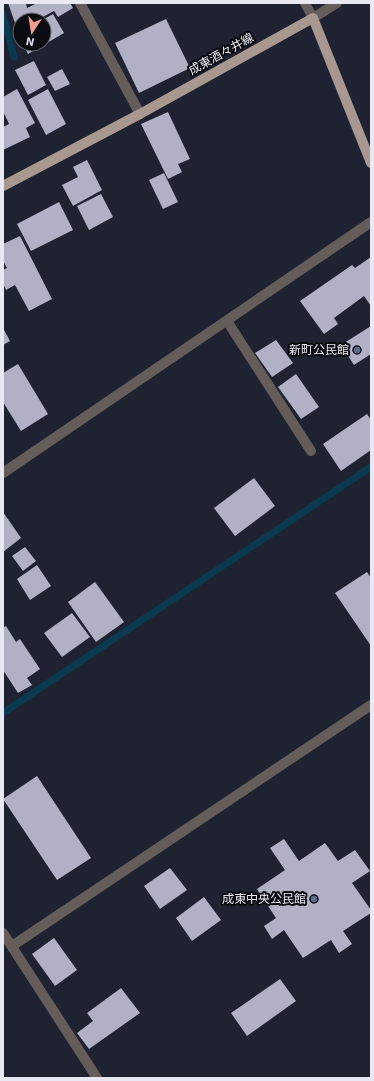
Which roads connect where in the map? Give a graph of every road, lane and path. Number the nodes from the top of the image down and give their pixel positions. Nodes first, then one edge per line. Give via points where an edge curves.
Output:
1 (80, 3) edge
2 (305, 3) edge
3 (337, 3) edge
4 (313, 18) junction
5 (140, 114) junction
6 (371, 163) edge
7 (3, 186) edge
8 (371, 222) edge
9 (227, 320) junction
10 (311, 451) dead end
11 (3, 473) edge
12 (371, 705) edge
13 (3, 933) edge
14 (12, 946) junction
15 (96, 1078) edge

1 - 5 street
2 - 4 street
3 - 4 street
4 - 5 main road, 成東酒々井線
4 - 6 main road
5 - 7 main road, 成東酒々井線
8 - 9 street
9 - 10 street
9 - 11 street
12 - 14 street
13 - 14 street
14 - 15 street

